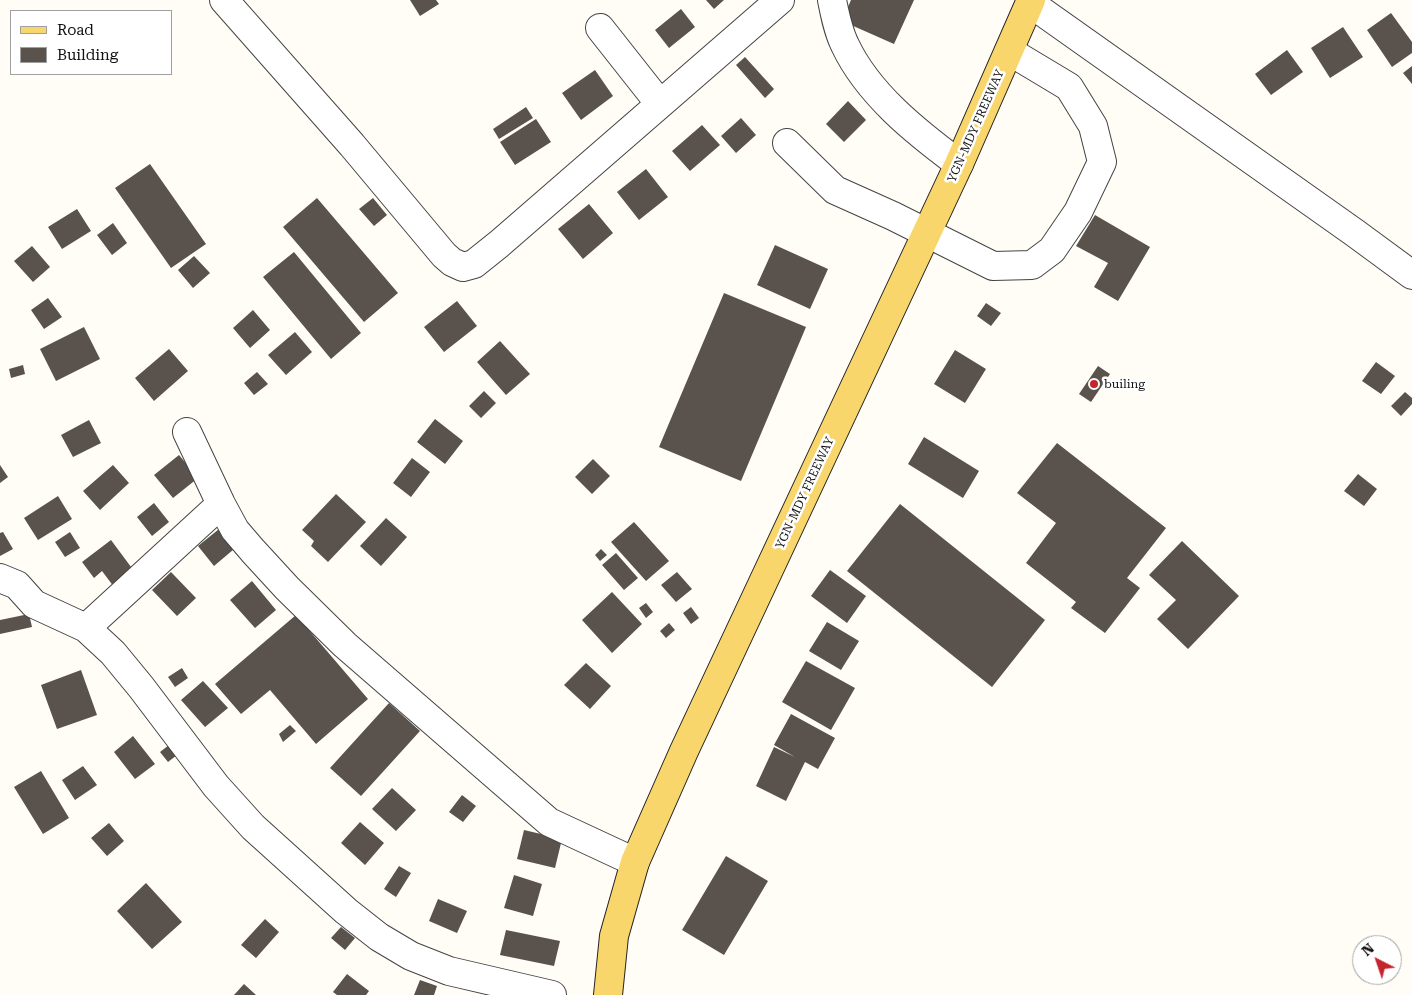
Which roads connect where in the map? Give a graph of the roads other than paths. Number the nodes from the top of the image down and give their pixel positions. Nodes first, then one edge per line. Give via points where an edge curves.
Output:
1 (224, 0) edge
2 (780, 0) edge
3 (832, 0) edge
4 (1030, 2) edge
5 (600, 28) dead end
6 (1009, 51) junction
7 (660, 104) junction
8 (787, 143) dead end
9 (959, 164) junction
10 (927, 233) junction
11 (1412, 275) edge
12 (186, 432) dead end
13 (221, 504) junction
14 (0, 578) edge
15 (86, 628) junction
16 (635, 862) junction
17 (552, 995) edge
18 (608, 995) edge

1 - 7 street via 444,255 463,267 474,264 499,244
2 - 7 street
3 - 9 street via 844,43 856,66 904,121
4 - 6 main road, YGN-MDY FREEWAY
4 - 11 street
5 - 7 street
6 - 9 main road, YGN-MDY FREEWAY
6 - 10 street via 1069,87 1093,126 1102,162 1078,212 1052,250 1032,265 993,266
8 - 10 street via 834,190
9 - 10 main road, YGN-MDY FREEWAY
10 - 16 main road, YGN-MDY FREEWAY
12 - 13 street
13 - 15 street
13 - 16 street via 235,530 313,614 549,822
14 - 15 street via 16,584 34,604
15 - 17 street via 113,653 216,786 253,827 352,916 411,956 496,983
16 - 18 main road, YGN-MDY FREEWAY via 614,936

